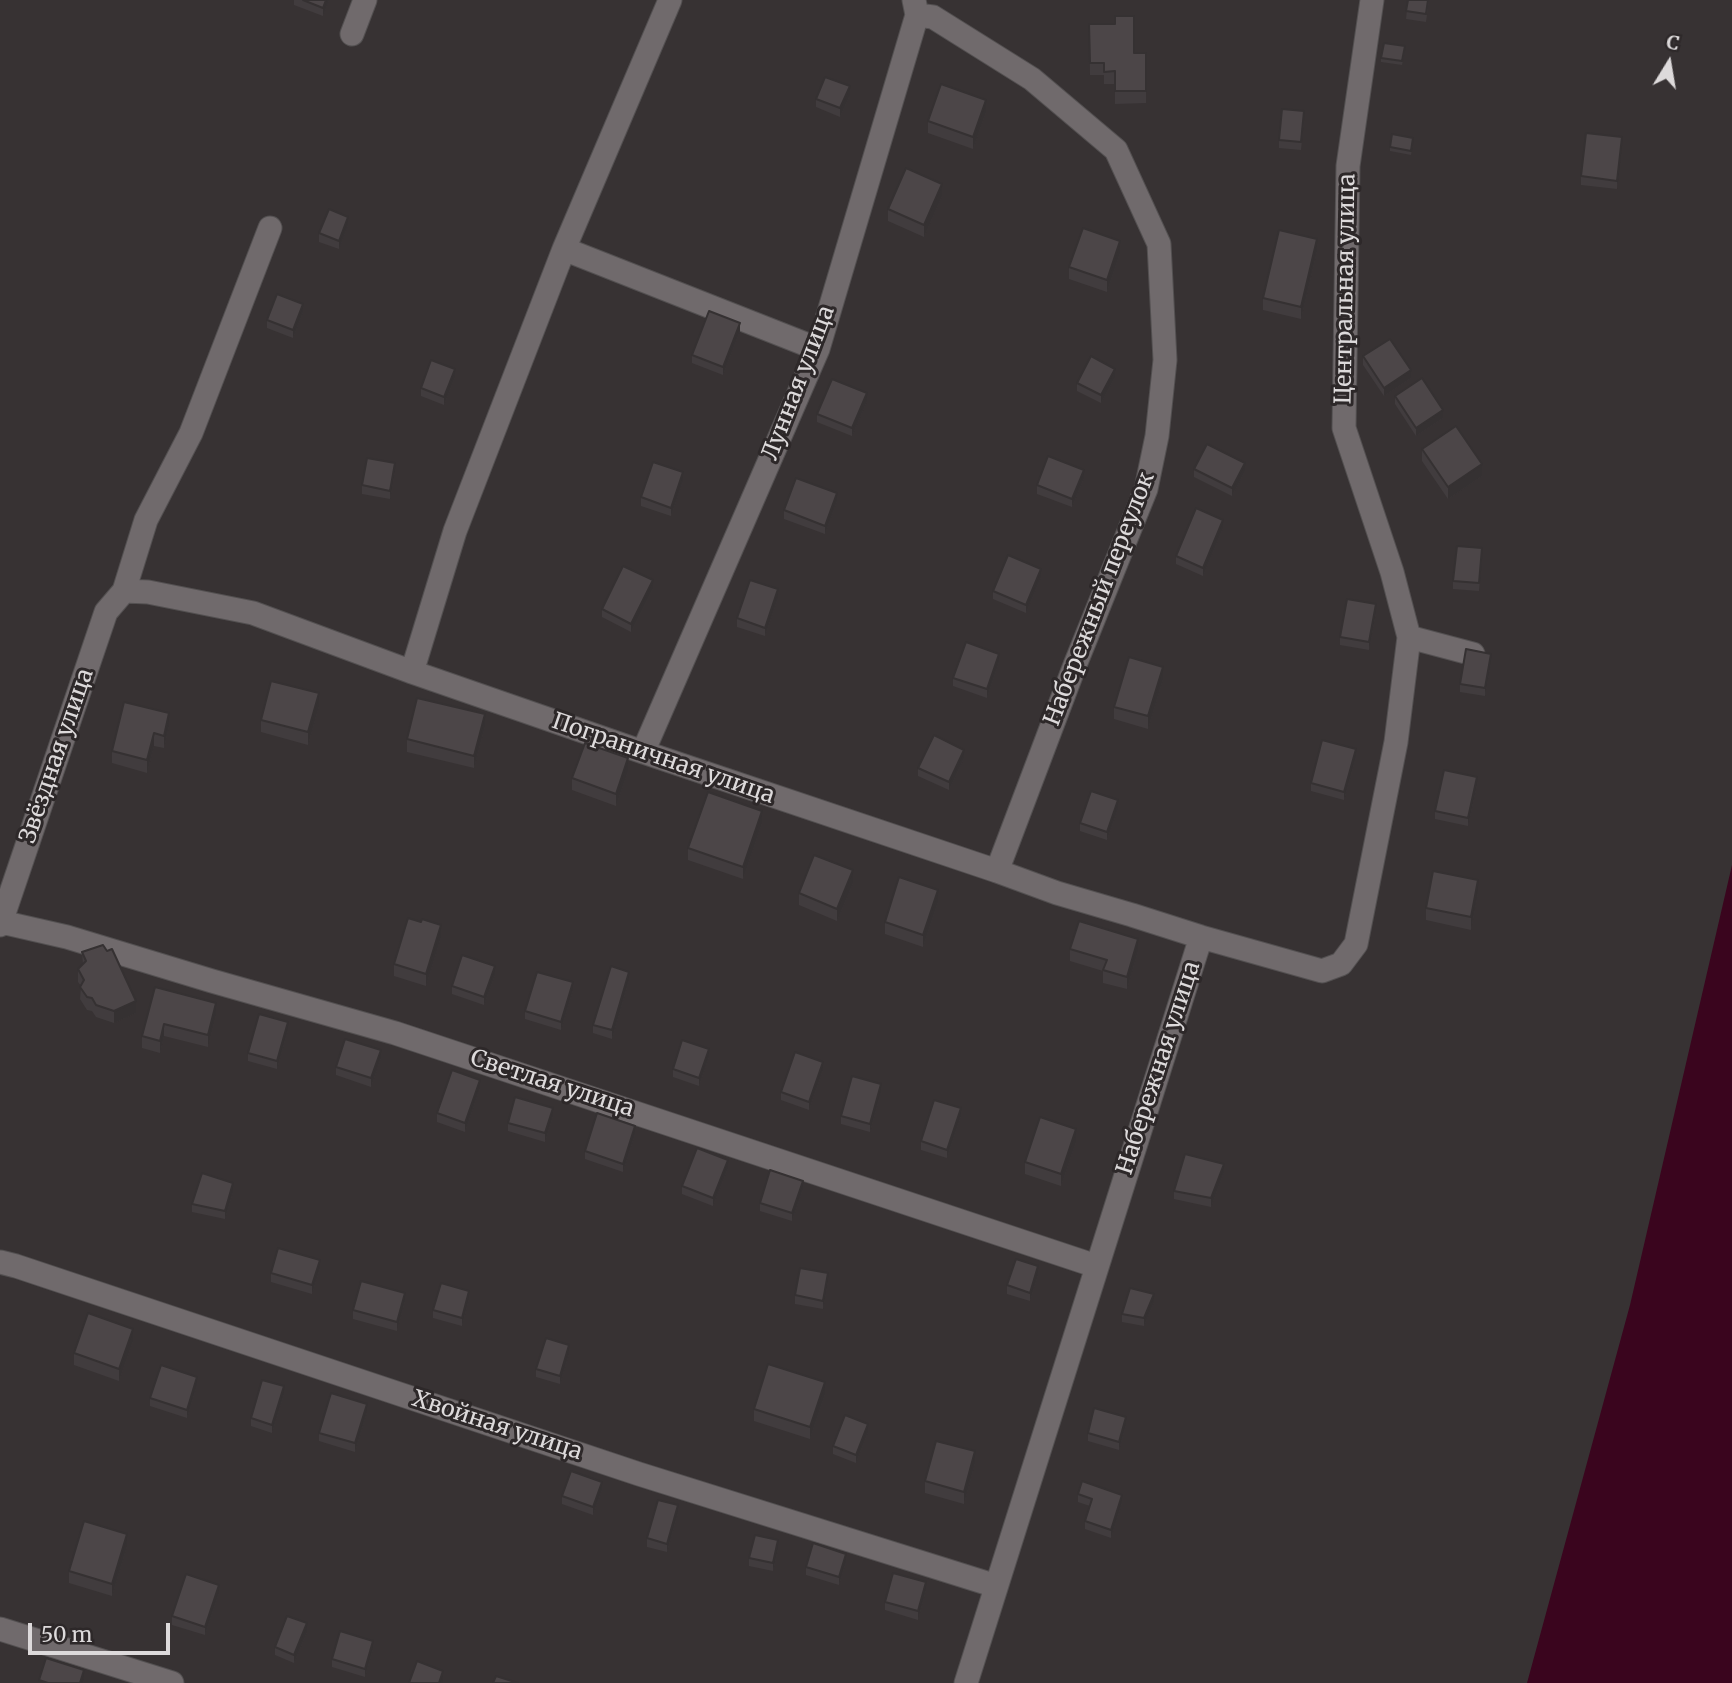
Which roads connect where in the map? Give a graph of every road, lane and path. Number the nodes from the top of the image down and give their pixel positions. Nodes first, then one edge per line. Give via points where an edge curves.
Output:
1 (365, 0) edge
2 (670, 0) edge
3 (1372, 0) edge
4 (916, 7) edge
5 (352, 34) dead end
6 (270, 228) dead end
7 (564, 249) junction
8 (818, 349) junction
9 (1392, 572) joint
10 (124, 591) junction
11 (1409, 637) junction
12 (1474, 653) edge
13 (412, 672) junction
14 (643, 752) junction
15 (997, 871) junction
16 (1, 923) edge
17 (1201, 937) junction
18 (0, 1262) edge
19 (1096, 1266) junction
20 (996, 1586) junction
21 (0, 1629) edge
22 (172, 1683) edge
23 (966, 1683) edge

1 - 5 street
2 - 7 street
3 - 9 street, Центральная улица via 1348,166 1344,428
4 - 8 street, Лунная улица
4 - 15 street, Набережный переулок via 1032,79 1116,149 1159,244 1165,360 1146,489
6 - 10 street, Звёздная улица via 191,433 146,520
7 - 8 street
7 - 13 street via 455,531
8 - 14 street, Лунная улица
9 - 11 street, Набережная улица
10 - 13 street, Пограничная улица via 253,613
10 - 16 street, Звёздная улица via 106,612
11 - 12 street
11 - 17 street, Набережная улица via 1396,742 1356,944 1341,964 1322,971
13 - 14 street, Пограничная улица
14 - 15 street, Пограничная улица
15 - 17 street, Пограничная улица
16 - 19 street, Светлая улица via 67,937 395,1033
17 - 19 street, Набережная улица
18 - 20 street, Хвойная улица via 639,1474
19 - 20 street, Набережная улица
20 - 23 street, Набережная улица
21 - 22 street

